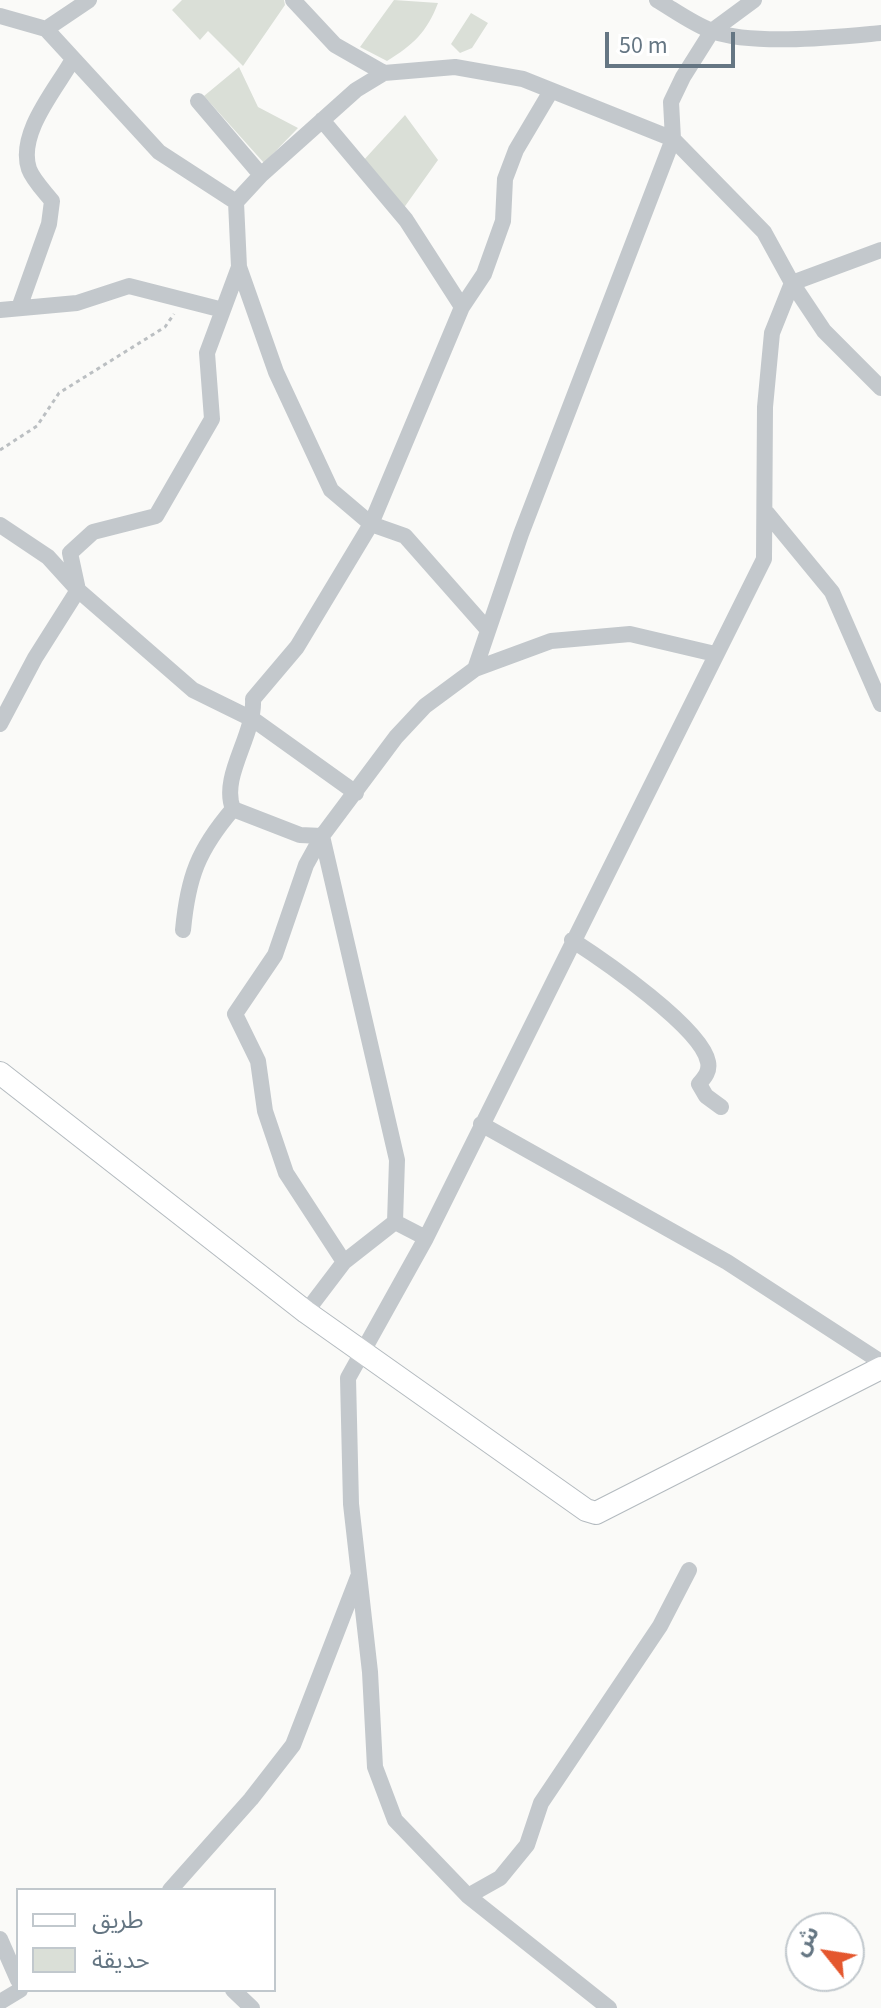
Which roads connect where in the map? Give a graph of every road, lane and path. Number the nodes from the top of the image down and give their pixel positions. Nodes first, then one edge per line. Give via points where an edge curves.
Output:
1 (89, 0) edge
2 (293, 0) edge
3 (657, 0) edge
4 (754, 0) edge
5 (0, 16) edge
6 (46, 29) junction
7 (712, 31) junction
8 (881, 33) edge
9 (73, 59) junction
10 (384, 73) junction
11 (551, 91) junction
12 (198, 101) dead end
13 (322, 120) junction
14 (673, 139) junction
15 (261, 175) junction
16 (236, 202) junction
17 (881, 250) edge
18 (239, 267) junction
19 (792, 283) junction
20 (184, 300) junction
21 (462, 307) junction
22 (19, 308) junction
23 (0, 310) edge
24 (223, 310) junction
25 (881, 388) edge
26 (0, 450) edge
27 (767, 513) junction
28 (371, 524) junction
29 (0, 525) edge
30 (78, 590) junction
31 (488, 630) junction
32 (715, 654) junction
33 (475, 669) junction
34 (881, 704) edge
35 (254, 720) junction
36 (0, 724) edge
37 (356, 793) junction
38 (233, 809) junction
39 (322, 836) junction
40 (183, 930) dead end
41 (572, 940) junction
42 (0, 1073) edge
43 (721, 1107) dead end
44 (481, 1124) junction
45 (395, 1222) junction
46 (426, 1238) junction
47 (344, 1262) junction
48 (306, 1312) junction
49 (365, 1351) junction
50 (881, 1365) edge
51 (689, 1570) dead end
52 (360, 1572) junction
53 (172, 1888) edge
54 (468, 1896) junction
55 (0, 1939) edge
56 (16, 1975) edge
57 (235, 1992) edge
58 (252, 2008) edge
59 (609, 2008) edge

1 - 6 street
2 - 10 street via 335,45
3 - 7 street
4 - 7 street
5 - 6 street
6 - 9 street
7 - 8 street via 820,38
7 - 14 street via 671,102
9 - 16 street via 159,152
9 - 22 street via 36,117 30,137 29,168 52,201
10 - 11 street via 455,67 523,79
10 - 13 street
11 - 14 street
11 - 21 street via 516,150 505,179 503,221 484,274
12 - 15 street
13 - 15 street
13 - 21 street via 406,220
14 - 19 street via 764,232
14 - 31 street
15 - 16 street
16 - 18 street
17 - 19 street
18 - 24 street
18 - 28 street via 276,372 331,490
19 - 25 street via 824,331
19 - 27 street via 772,333 765,407
20 - 22 street via 129,286 77,303
20 - 24 street
20 - 26 path via 165,327 59,393 37,426
21 - 28 street
22 - 23 street
24 - 30 street via 207,353 212,419 156,516 93,532 70,553
27 - 32 street via 764,559
27 - 34 street via 832,592
28 - 31 street via 405,536
28 - 35 street via 297,647 253,699
29 - 30 street via 48,557
30 - 35 street via 193,690
30 - 36 street
31 - 33 street
32 - 33 street via 630,634 551,641
32 - 41 street
33 - 37 street via 425,706
35 - 37 street
35 - 38 street via 228,797
37 - 39 street
38 - 39 street via 300,835
38 - 40 street via 213,833 187,887
39 - 45 street via 397,1160
39 - 47 street via 306,865 275,955 235,1014 258,1061 265,1111 286,1173
41 - 43 street via 661,1006 698,1042 708,1060 708,1072 699,1084
41 - 44 street
42 - 48 street
44 - 46 street
44 - 50 street via 727,1262
45 - 46 street
45 - 47 street
46 - 49 street
47 - 48 street
48 - 49 street
49 - 50 street via 596,1513
49 - 52 street via 348,1378 346,1427
51 - 54 street via 660,1626 541,1803 527,1845 500,1878
52 - 53 street via 293,1745
52 - 54 street via 375,1767 395,1820
54 - 59 street
55 - 56 street
57 - 58 street

